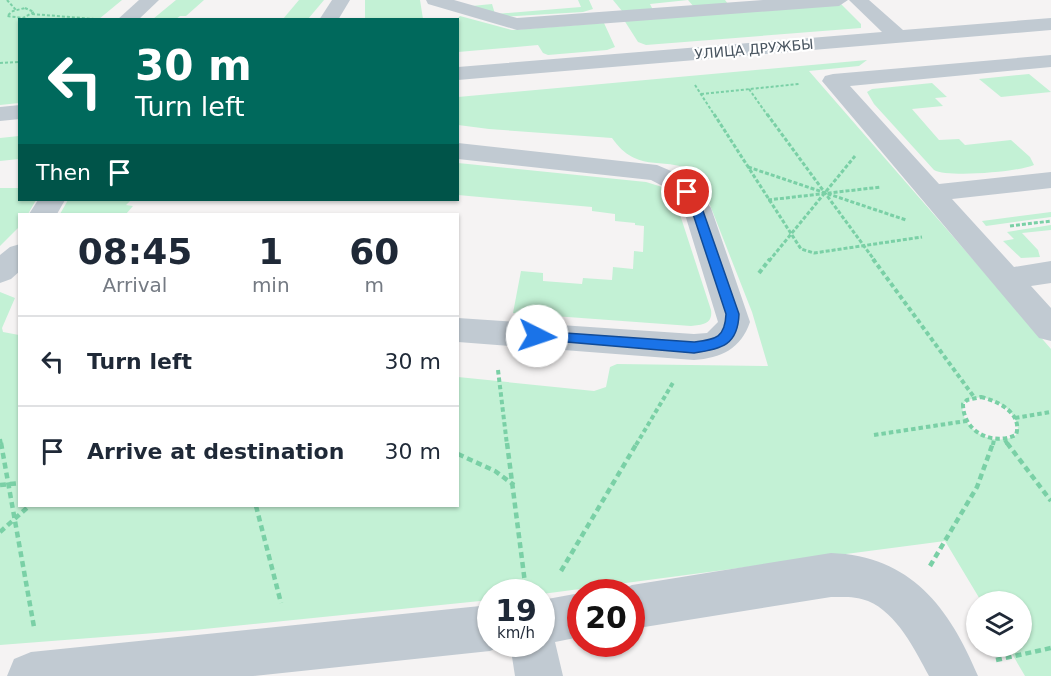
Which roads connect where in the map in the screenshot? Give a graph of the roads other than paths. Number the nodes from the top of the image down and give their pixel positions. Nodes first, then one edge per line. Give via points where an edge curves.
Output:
1 (150, 0) edge
2 (341, 0) edge
3 (435, 0) edge
4 (839, 0) edge
5 (858, 0) edge
6 (128, 18) edge
7 (329, 18) edge
8 (1051, 24) edge
9 (622, 30) edge
10 (899, 37) junction
11 (1051, 60) edge
12 (459, 74) edge
13 (18, 112) edge
14 (0, 114) edge
15 (459, 151) edge
16 (1051, 180) edge
17 (930, 194) junction
18 (18, 256) edge
19 (1051, 272) edge
20 (0, 273) edge
21 (18, 278) edge
22 (1006, 279) junction
23 (1051, 329) edge
24 (459, 330) edge
25 (645, 605) edge
26 (477, 629) edge
27 (535, 657) edge
28 (953, 673) edge
29 (50, 675) edge
30 (538, 676) edge

1 - 6 street
2 - 7 street
3 - 9 street via 508,23
4 - 9 street
5 - 10 street
8 - 10 street, УЛИЦА ДРУЖБЫ
9 - 10 street, УЛИЦА ДРУЖБЫ
9 - 12 street, УЛИЦА ДРУЖБЫ
11 - 17 street via 833,81
13 - 14 street
15 - 24 street via 627,168 675,180 697,208 734,322 727,337 713,345 694,347
16 - 17 street
17 - 22 street
18 - 20 street
19 - 22 street
20 - 21 street
22 - 23 street
25 - 28 street via 849,574 869,577 907,601
26 - 29 street
27 - 30 street

